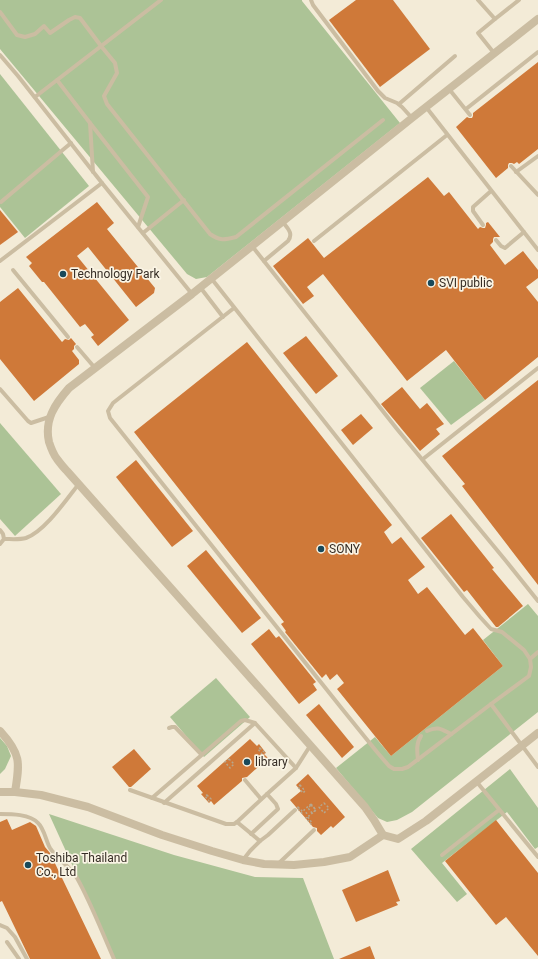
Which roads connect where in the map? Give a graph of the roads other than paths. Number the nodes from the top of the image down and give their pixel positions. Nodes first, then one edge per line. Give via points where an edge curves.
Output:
1 (161, 0) edge
2 (311, 0) edge
3 (478, 0) edge
4 (519, 0) edge
5 (0, 12) edge
6 (495, 19) junction
7 (538, 19) edge
8 (101, 46) junction
9 (538, 52) edge
10 (494, 54) junction
11 (0, 55) edge
12 (455, 56) dead end
13 (57, 80) junction
14 (449, 89) junction
15 (35, 97) junction
16 (399, 104) junction
17 (426, 107) junction
18 (466, 109) junction
19 (470, 115) dead end
20 (412, 118) junction
21 (384, 120) dead end
22 (90, 123) junction
23 (447, 135) junction
24 (71, 143) junction
25 (538, 156) edge
26 (511, 166) dead end
27 (516, 172) junction
28 (94, 173) junction
29 (102, 183) junction
30 (491, 191) junction
31 (538, 195) edge
32 (184, 200) junction
33 (1, 202) edge
34 (282, 221) junction
35 (484, 225) dead end
36 (138, 227) junction
37 (524, 232) junction
38 (143, 233) junction
39 (496, 240) dead end
40 (314, 241) dead end
41 (252, 246) junction
42 (538, 250) edge
43 (0, 261) edge
44 (264, 261) junction
45 (13, 270) dead end
46 (211, 278) junction
47 (200, 287) junction
48 (192, 294) junction
49 (234, 308) junction
50 (223, 317) junction
51 (68, 337) dead end
52 (77, 347) dead end
53 (95, 368) junction
54 (538, 368) edge
55 (0, 389) edge
56 (49, 417) junction
57 (423, 459) junction
58 (78, 485) junction
59 (0, 530) edge
60 (4, 539) junction
61 (0, 544) edge
62 (538, 601) edge
63 (538, 652) edge
64 (530, 659) junction
65 (491, 704) junction
66 (255, 724) junction
67 (169, 728) dead end
68 (0, 731) edge
69 (427, 731) dead end
70 (538, 733) edge
71 (451, 734) junction
72 (420, 736) dead end
73 (310, 746) junction
74 (522, 746) junction
75 (201, 754) junction
76 (418, 760) junction
77 (538, 767) edge
78 (296, 768) junction
79 (245, 780) dead end
80 (476, 781) junction
81 (130, 790) dead end
82 (0, 792) edge
83 (15, 792) junction
84 (267, 794) junction
85 (152, 798) junction
86 (261, 799) junction
87 (164, 803) junction
88 (295, 810) dead end
89 (499, 810) junction
90 (0, 814) edge
91 (237, 822) junction
92 (314, 830) dead end
93 (251, 834) junction
94 (383, 835) junction
95 (258, 843) junction
96 (442, 855) dead end
97 (538, 857) edge
98 (243, 860) junction
99 (277, 864) junction
100 (0, 925) edge
101 (7, 942) dead end
102 (19, 959) edge
103 (26, 959) edge
104 (114, 959) edge

1 - 8 lane
2 - 16 lane via 378,91 385,98
3 - 6 lane
4 - 6 lane
5 - 8 lane via 17,35 24,37 35,34 44,26 50,33 75,17 80,18
6 - 10 lane via 478,33
7 - 10 street
8 - 13 lane
8 - 32 lane via 115,63 117,73 104,96 107,104
9 - 18 lane
10 - 14 street
11 - 15 lane
12 - 16 lane
13 - 15 lane
13 - 22 lane
14 - 17 street
14 - 18 lane
15 - 24 lane
16 - 20 lane
17 - 20 street
17 - 23 lane
18 - 19 lane
20 - 34 street
21 - 32 lane via 236,237 224,240 210,234
22 - 28 lane
22 - 36 lane via 148,197
23 - 30 lane
23 - 40 lane
24 - 28 lane
24 - 33 lane
25 - 27 lane
26 - 27 lane
27 - 31 lane
28 - 29 lane
29 - 36 lane
29 - 43 lane
30 - 35 lane via 473,206 473,212
30 - 37 lane
32 - 38 lane
34 - 41 street
34 - 44 lane via 291,232 290,238
36 - 38 lane
37 - 39 lane via 505,248
37 - 42 lane
38 - 48 lane
41 - 44 lane
41 - 46 street
44 - 57 lane
45 - 51 lane
46 - 47 street
46 - 49 lane
47 - 48 street
47 - 50 lane
48 - 53 street
49 - 50 lane
49 - 64 lane via 463,597 491,629 502,632 524,650
50 - 76 lane via 113,403 108,412 110,418 376,752 394,769 402,770
52 - 53 lane
53 - 56 street via 69,388
54 - 57 lane
55 - 56 lane via 28,421
56 - 58 street via 47,427 51,448
57 - 62 lane
58 - 60 lane via 48,522 32,535
58 - 73 street
59 - 60 lane
60 - 61 lane
63 - 64 lane
64 - 65 lane via 529,676
65 - 71 lane
65 - 74 lane
66 - 75 lane via 241,721
66 - 78 lane
66 - 87 lane
67 - 75 lane via 175,727
68 - 83 street via 8,739 18,760
69 - 71 lane via 439,728
70 - 74 street
71 - 76 lane
72 - 76 lane via 417,747
73 - 78 lane
73 - 94 street via 365,807
74 - 77 lane
74 - 80 street
75 - 85 lane
78 - 84 lane
79 - 86 lane
80 - 89 lane
80 - 94 street via 426,821 398,838
81 - 85 lane
82 - 83 street
83 - 98 street via 41,795 88,807 162,835
84 - 86 lane
84 - 93 lane via 278,809
85 - 87 lane
86 - 91 lane
87 - 91 lane via 226,824
88 - 95 lane
89 - 96 lane
89 - 97 lane
90 - 104 lane via 21,815 39,823 50,848 71,869 76,878
91 - 93 lane
92 - 99 lane
93 - 95 lane
94 - 99 street via 350,857 294,865
95 - 98 lane
98 - 99 street
100 - 103 lane via 7,928 15,937
101 - 102 lane

